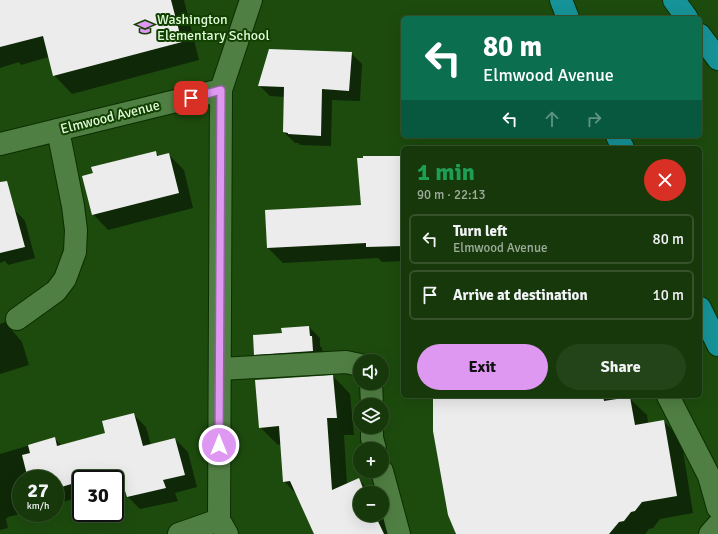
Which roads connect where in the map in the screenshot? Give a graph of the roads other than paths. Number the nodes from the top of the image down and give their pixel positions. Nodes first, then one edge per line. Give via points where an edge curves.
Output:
1 (251, 0) edge
2 (561, 0) edge
3 (674, 0) edge
4 (567, 16) edge
5 (686, 16) edge
6 (702, 38) edge
7 (718, 59) edge
8 (221, 90) junction
9 (58, 130) junction
10 (0, 144) edge
11 (702, 312) edge
12 (17, 319) dead end
13 (718, 344) edge
14 (353, 364) edge
15 (220, 369) junction
16 (669, 398) edge
17 (384, 478) edge
18 (718, 508) edge
19 (718, 525) edge
20 (223, 527) edge
21 (179, 534) edge
22 (399, 534) edge
23 (710, 534) edge

1 - 8 street
2 - 4 highway
3 - 5 highway
6 - 7 highway
8 - 9 street, Elmwood Avenue
8 - 15 street
9 - 10 street, Elmwood Avenue
9 - 12 street via 76,230 75,252 65,279 56,291
11 - 13 highway
14 - 15 street
15 - 20 street
16 - 18 street via 708,476
17 - 22 street
19 - 23 street
20 - 21 street

